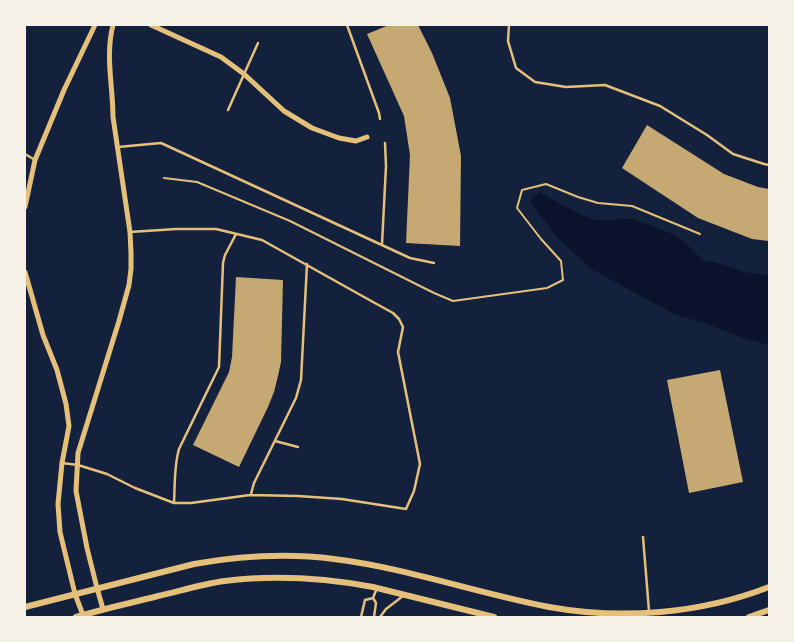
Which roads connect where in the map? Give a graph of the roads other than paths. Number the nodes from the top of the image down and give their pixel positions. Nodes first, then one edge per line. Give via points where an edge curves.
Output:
1 (95, 25) edge
2 (113, 25) edge
3 (151, 25) edge
4 (347, 25) edge
5 (509, 25) edge
6 (258, 43) dead end
7 (244, 74) junction
8 (228, 110) dead end
9 (380, 120) dead end
10 (367, 137) dead end
11 (385, 143) dead end
12 (117, 147) junction
13 (25, 154) edge
14 (35, 160) junction
15 (769, 165) edge
16 (25, 207) edge
17 (130, 232) junction
18 (236, 234) junction
19 (382, 244) junction
20 (434, 263) dead end
21 (307, 264) junction
22 (25, 272) edge
23 (275, 441) junction
24 (298, 447) dead end
25 (62, 463) junction
26 (78, 465) junction
27 (251, 495) junction
28 (174, 502) junction
29 (643, 537) dead end
30 (769, 586) edge
31 (96, 588) junction
32 (377, 588) junction
33 (75, 594) junction
34 (405, 595) junction
35 (373, 598) junction
36 (25, 606) edge
37 (103, 609) junction
38 (769, 610) edge
39 (81, 616) edge
40 (650, 616) edge
41 (103, 617) edge
42 (361, 617) edge
43 (374, 617) edge
44 (380, 617) edge
45 (494, 617) edge
46 (749, 617) edge

1 - 14 street
2 - 12 street via 109,74
3 - 7 street via 221,57
4 - 9 lane
5 - 15 lane via 508,41 516,68 535,82 566,87 605,85 660,106 734,154
6 - 7 lane
7 - 8 lane
7 - 10 street via 284,111 312,128 356,141
11 - 19 lane
12 - 17 street
12 - 19 lane via 162,143
13 - 14 lane
14 - 16 street
17 - 18 lane via 216,229
17 - 26 street via 128,285 78,453
18 - 21 lane via 262,240
18 - 28 lane via 223,263 219,367 179,449
19 - 20 lane via 410,258
21 - 23 lane via 301,380
21 - 27 lane via 393,314 403,327 398,352 420,464 414,491 406,509 342,499
22 - 25 street via 66,404 69,426
23 - 24 lane
23 - 27 lane
25 - 26 lane
25 - 33 street via 58,504 60,532
26 - 28 lane
26 - 31 street via 76,491
27 - 28 lane via 192,503
29 - 40 lane
30 - 40 street via 742,596
31 - 33 street
31 - 37 street
31 - 40 street via 194,564 266,556 304,556 380,566 548,607
32 - 34 street
32 - 35 lane
32 - 37 street via 300,578 224,581
33 - 36 street
33 - 39 street
34 - 44 lane
34 - 45 street
35 - 42 lane via 365,600
35 - 43 lane via 376,603
37 - 39 street
37 - 41 lane
38 - 46 street

